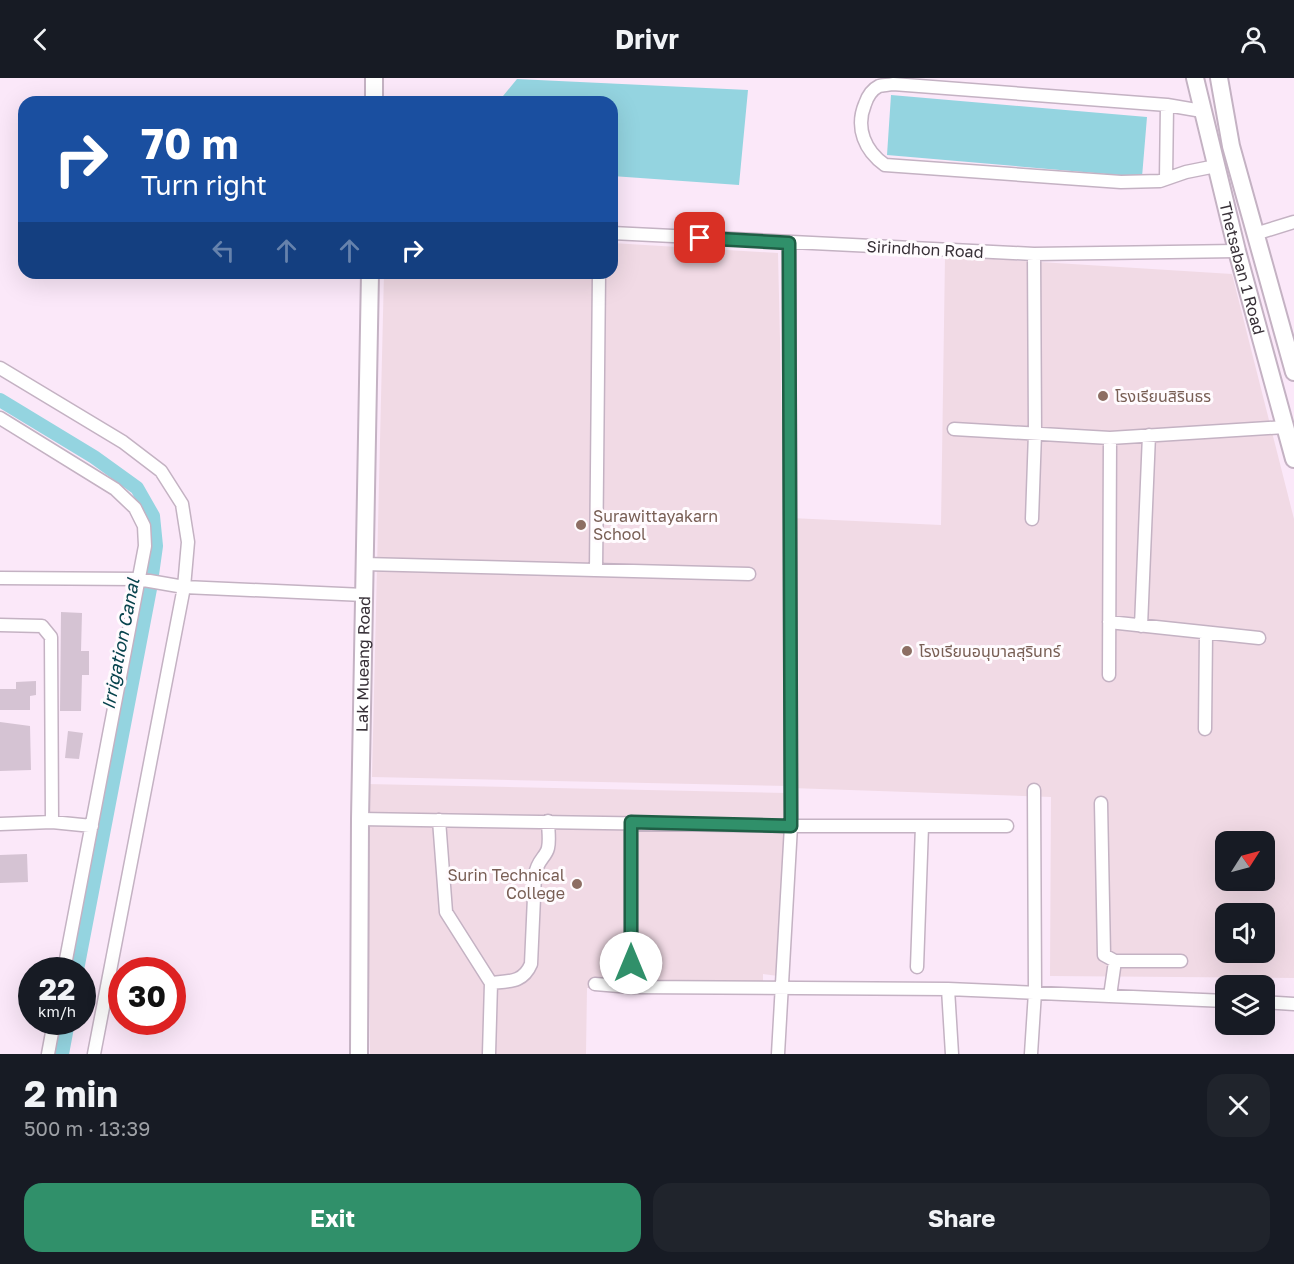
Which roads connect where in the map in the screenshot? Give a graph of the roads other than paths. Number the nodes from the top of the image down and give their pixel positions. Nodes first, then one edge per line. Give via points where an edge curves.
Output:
1 (374, 78) edge
2 (1195, 78) edge
3 (1219, 78) edge
4 (374, 96) edge
5 (1167, 105) junction
6 (1202, 111) junction
7 (1216, 166) junction
8 (1166, 179) junction
9 (1294, 222) edge
10 (618, 233) edge
11 (1255, 234) junction
12 (789, 243) junction
13 (1237, 251) junction
14 (1034, 254) junction
15 (370, 279) edge
16 (599, 279) edge
17 (1293, 363) edge
18 (0, 368) edge
19 (0, 418) edge
20 (1285, 427) junction
21 (954, 429) dead end
22 (1035, 434) junction
23 (1149, 435) junction
24 (1110, 438) junction
25 (1294, 459) edge
26 (1032, 519) dead end
27 (364, 564) junction
28 (596, 570) junction
29 (749, 574) dead end
30 (0, 578) edge
31 (138, 579) junction
32 (184, 587) junction
33 (364, 595) junction
34 (1109, 622) junction
35 (0, 625) edge
36 (1141, 626) junction
37 (1206, 633) junction
38 (1259, 638) dead end
39 (1109, 675) dead end
40 (1205, 729) dead end
41 (1034, 790) dead end
42 (1101, 803) dead end
43 (360, 819) junction
44 (439, 820) junction
45 (548, 821) junction
46 (52, 822) junction
47 (631, 822) junction
48 (0, 824) edge
49 (92, 826) junction
50 (791, 826) junction
51 (922, 826) junction
52 (1006, 826) dead end
53 (67, 957) edge
54 (1115, 961) junction
55 (1181, 961) dead end
56 (917, 967) dead end
57 (491, 983) junction
58 (595, 984) dead end
59 (631, 987) junction
60 (780, 987) junction
61 (948, 989) junction
62 (1035, 992) junction
63 (1110, 996) junction
64 (1215, 1001) edge
65 (1275, 1003) edge
66 (1294, 1004) edge
67 (52, 1035) edge
68 (48, 1054) edge
69 (94, 1054) edge
70 (359, 1054) edge
71 (489, 1054) edge
72 (778, 1054) edge
73 (952, 1054) edge
74 (1031, 1054) edge

1 - 4 main road
2 - 6 main road, Thetsaban 1 Road
3 - 11 main road, Thetsaban 1 Road
5 - 6 street
5 - 8 street
5 - 8 street via 892,84 878,86 868,96 861,113 867,146 872,156 885,165 1121,182
6 - 7 main road, Thetsaban 1 Road
7 - 8 street
7 - 13 main road, Thetsaban 1 Road
9 - 11 street
10 - 12 street, Sirindhon Road
11 - 17 main road, Thetsaban 1 Road
12 - 14 street, Sirindhon Road
12 - 50 street
13 - 14 street, Sirindhon Road
13 - 20 main road, Thetsaban 1 Road
14 - 22 street
15 - 27 main road, Lak Mueang Road
16 - 28 street
18 - 32 street via 123,442 161,471 182,504 188,542
19 - 31 street via 115,489 135,508 144,526 145,546
20 - 23 street
20 - 25 main road, Thetsaban 1 Road
21 - 22 street
22 - 24 street
22 - 26 street
23 - 24 street
23 - 36 street
24 - 34 street
27 - 28 street
27 - 33 main road, Lak Mueang Road
28 - 29 street
30 - 31 street
31 - 32 street
31 - 49 street
32 - 33 street
32 - 69 street
33 - 43 main road, Lak Mueang Road
34 - 36 street
34 - 39 street
35 - 46 street via 42,626 51,637
36 - 37 street
37 - 38 street
37 - 40 street
41 - 62 street
42 - 54 street via 1104,955
43 - 44 street
43 - 70 main road, Lak Mueang Road
44 - 45 street
44 - 57 street via 446,912
45 - 47 street
45 - 57 street via 547,851 537,863 535,875 531,964 518,980
46 - 48 street
46 - 49 street
47 - 50 street
47 - 59 street
49 - 53 street
50 - 51 street
50 - 60 street
51 - 52 street
51 - 56 street
54 - 55 street
54 - 63 street
57 - 71 street
58 - 59 street
59 - 60 street
60 - 61 street
60 - 72 street
61 - 62 street
61 - 73 street
62 - 63 street
62 - 74 street
63 - 64 street
65 - 66 street
67 - 68 street

